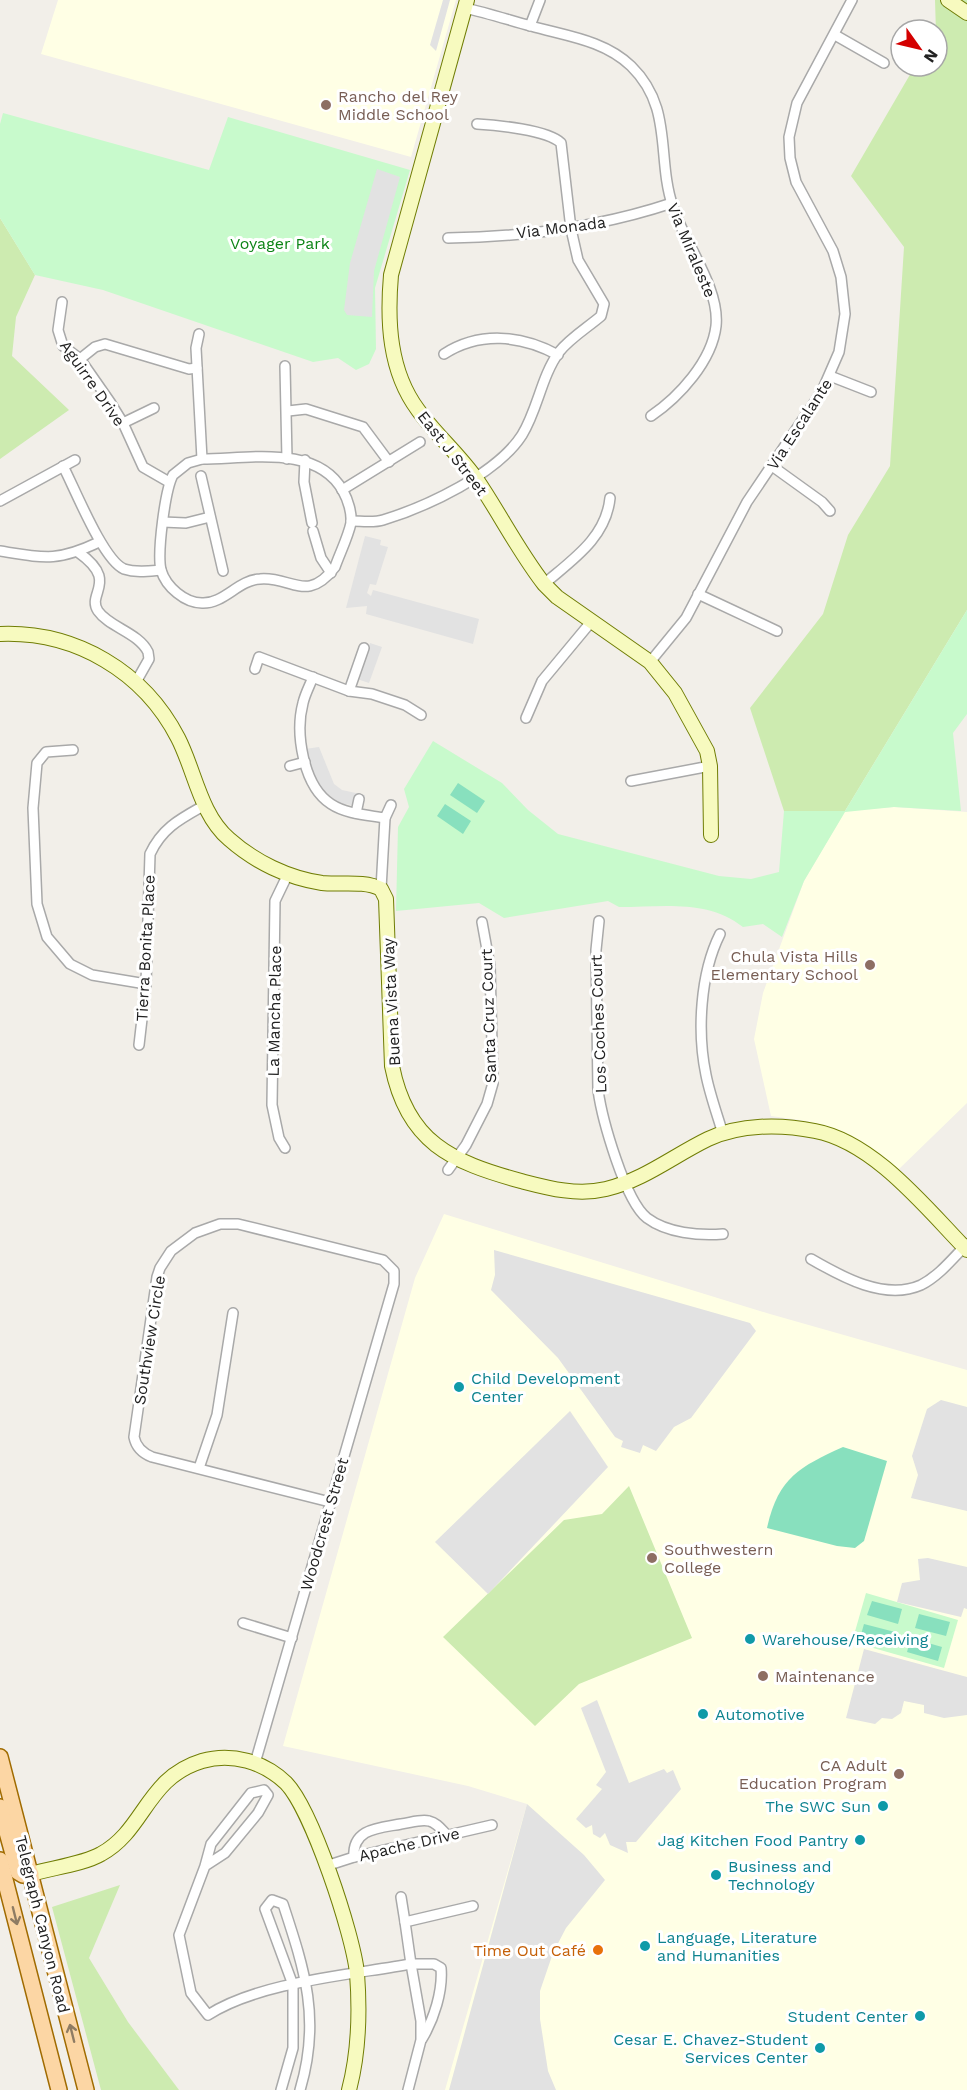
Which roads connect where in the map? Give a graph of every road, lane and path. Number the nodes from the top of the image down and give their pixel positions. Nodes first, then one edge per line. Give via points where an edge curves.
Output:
1 (540, 0) edge
2 (852, 0) edge
3 (948, 0) edge
4 (466, 4) edge
5 (967, 13) edge
6 (530, 26) junction
7 (836, 35) junction
8 (884, 63) dead end
9 (477, 124) dead end
10 (672, 203) junction
11 (571, 229) junction
12 (448, 238) dead end
13 (62, 302) dead end
14 (199, 334) dead end
15 (444, 354) dead end
16 (558, 355) junction
17 (80, 359) junction
18 (285, 366) dead end
19 (197, 368) junction
20 (830, 376) junction
21 (871, 392) dead end
22 (154, 408) dead end
23 (288, 411) junction
24 (651, 416) dead end
25 (123, 423) junction
26 (420, 442) dead end
27 (202, 459) junction
28 (287, 459) junction
29 (75, 460) dead end
30 (305, 460) junction
31 (389, 462) junction
32 (63, 466) junction
33 (772, 466) junction
34 (201, 476) dead end
35 (476, 478) junction
36 (169, 482) junction
37 (342, 490) junction
38 (610, 498) dead end
39 (0, 501) edge
40 (830, 511) dead end
41 (210, 517) junction
42 (351, 521) junction
43 (163, 522) junction
44 (99, 542) junction
45 (0, 551) edge
46 (78, 552) junction
47 (161, 570) junction
48 (223, 571) dead end
49 (331, 573) junction
50 (544, 584) junction
51 (698, 594) junction
52 (591, 622) junction
53 (777, 631) dead end
54 (0, 634) edge
55 (364, 648) dead end
56 (650, 662) junction
57 (255, 669) dead end
58 (313, 677) junction
59 (136, 682) junction
60 (349, 691) junction
61 (421, 715) dead end
62 (526, 718) dead end
63 (73, 750) dead end
64 (305, 762) junction
65 (290, 766) dead end
66 (710, 766) junction
67 (631, 781) dead end
68 (359, 799) dead end
69 (205, 805) junction
70 (391, 805) dead end
71 (356, 813) junction
72 (385, 818) junction
73 (711, 835) dead end
74 (287, 876) junction
75 (381, 889) junction
76 (599, 921) dead end
77 (482, 922) dead end
78 (720, 934) dead end
79 (146, 984) junction
80 (139, 1045) dead end
81 (723, 1134) junction
82 (285, 1148) dead end
83 (452, 1165) junction
84 (626, 1182) junction
85 (723, 1234) dead end
86 (966, 1247) edge
87 (810, 1259) dead end
88 (394, 1284) joint
89 (233, 1313) dead end
90 (199, 1468) junction
91 (330, 1502) junction
92 (243, 1623) dead end
93 (292, 1638) junction
94 (0, 1757) edge
95 (255, 1763) junction
96 (0, 1806) edge
97 (492, 1825) dead end
98 (447, 1835) junction
99 (354, 1857) junction
100 (0, 1860) edge
101 (206, 1866) junction
102 (326, 1866) junction
103 (31, 1874) junction
104 (401, 1897) dead end
105 (472, 1906) dead end
106 (405, 1922) junction
107 (411, 1964) junction
108 (357, 1974) junction
109 (307, 1983) junction
110 (293, 1985) junction
111 (421, 2040) junction
112 (59, 2090) edge
113 (86, 2090) edge
114 (282, 2090) edge
115 (300, 2090) edge
116 (349, 2090) edge
117 (408, 2090) edge

1 - 6 street
2 - 7 street, Via Escalante
3 - 5 street
4 - 6 street, Via Miraleste
4 - 35 street, East J Street via 391,275 387,313 393,354 405,388 417,410
6 - 10 street, Via Miraleste via 599,45 621,57 639,74 661,117
7 - 8 street
7 - 20 street, Via Escalante via 796,103 789,137 796,182 833,251 841,277 844,326
9 - 11 street via 544,134 561,143
10 - 11 street, Via Monada via 625,219
10 - 24 street, Via Miraleste via 714,297 716,324 712,344 698,369 667,405
11 - 12 street, Via Monada
11 - 16 street via 578,260 605,309
13 - 17 street, Aguirre Drive via 58,330 63,346
14 - 19 street
15 - 16 street via 490,338 505,338 532,342
16 - 35 street via 536,411 520,438
17 - 19 street via 105,344
17 - 25 street, Aguirre Drive
18 - 23 street
19 - 27 street
20 - 21 street
20 - 33 street, Via Escalante
22 - 25 street
23 - 28 street
23 - 31 street via 306,409 363,427
25 - 36 street, Aguirre Drive via 143,466
26 - 31 street
27 - 28 street
27 - 36 street via 188,463
28 - 30 street
29 - 32 street
30 - 37 street via 327,471
30 - 49 street via 304,482 313,527 321,558
31 - 37 street
32 - 39 street
32 - 44 street
33 - 40 street
33 - 51 street, Via Escalante via 747,502
34 - 41 street
35 - 42 street via 450,494 381,521
35 - 50 street, East J Street
36 - 43 street
37 - 42 street
38 - 50 street via 609,511 591,544
41 - 43 street via 186,523
41 - 48 street
42 - 49 street
43 - 47 street
44 - 46 street
44 - 47 street via 124,569
45 - 46 street via 43,558
46 - 59 street via 96,567 102,584 95,603 99,612 137,639 148,652 149,659
47 - 49 street via 181,597 202,603 217,600 243,582 260,579 292,586 311,585
50 - 52 street, East J Street
51 - 53 street
51 - 56 street, Via Escalante via 678,629
52 - 56 street, East J Street
52 - 62 street via 542,681
54 - 59 street via 54,640 94,653
55 - 60 street
56 - 66 street, East J Street via 693,724
57 - 58 street via 260,657
58 - 60 street
58 - 64 street via 302,704 301,748
59 - 69 street via 157,705 178,739
60 - 61 street via 405,705
63 - 79 street via 46,752 37,763 33,808 37,904 47,937 70,964 92,975
64 - 65 street
64 - 71 street via 319,794 331,804
66 - 67 street
66 - 73 street, East J Street
68 - 71 street
69 - 74 street via 228,839
69 - 79 street, Tierra Bonita Place via 168,826 150,854
70 - 72 street
71 - 72 street
72 - 75 street
74 - 75 street
74 - 82 street, La Mancha Place via 275,902 272,1103
75 - 83 street, Buena Vista Way via 386,899 392,1066 397,1088 405,1110 420,1132
76 - 84 street, Los Coches Court via 598,1090
77 - 83 street, Santa Cruz Court via 490,966 493,1083 487,1104
78 - 81 street via 708,962 702,993 706,1073
79 - 80 street, Tierra Bonita Place
81 - 84 street, Buena Vista Way
81 - 86 street, Buena Vista Way via 782,1126 827,1133 883,1166
83 - 84 street, Buena Vista Way via 571,1191 606,1189
84 - 85 street, Los Coches Court via 639,1210 649,1220 689,1233
86 - 87 street via 938,1274 921,1285 898,1291 856,1282
88 - 90 street, Southview Circle via 394,1271 383,1260 238,1224 203,1229 178,1244 157,1277 134,1437 147,1455
88 - 91 street, Woodcrest Street
89 - 90 street via 216,1415
90 - 91 street, Southview Circle
91 - 93 street, Woodcrest Street
92 - 93 street
93 - 95 street, Woodcrest Street
94 - 103 main road, Telegraph Canyon Road
95 - 102 street via 273,1772 294,1792
95 - 103 street via 235,1758 214,1759 172,1774 125,1835 101,1855
96 - 103 main road via 18,1872
97 - 98 street, Apache Drive
98 - 99 street, Apache Drive
98 - 99 street via 438,1825 421,1821 371,1829 358,1838
99 - 102 street, Apache Drive
100 -> 112 main road, Telegraph Canyon Road
101 - 101 street via 225,1853 258,1813 268,1795 264,1790 250,1793 211,1844
101 - 110 street via 179,1935 191,1993 208,2015 228,2002
102 - 108 street via 348,1930
113 -> 103 main road, Telegraph Canyon Road
104 - 106 street
105 - 106 street
106 - 107 street
107 - 108 street
107 - 111 street
107 - 111 street via 434,1964 441,1968 442,1982 429,2028
108 - 109 street
108 - 116 street via 359,2023
109 - 110 street
109 - 110 street via 284,1904 272,1900 265,1910
109 - 115 street via 310,2046
110 - 114 street via 293,2048
111 - 117 street

